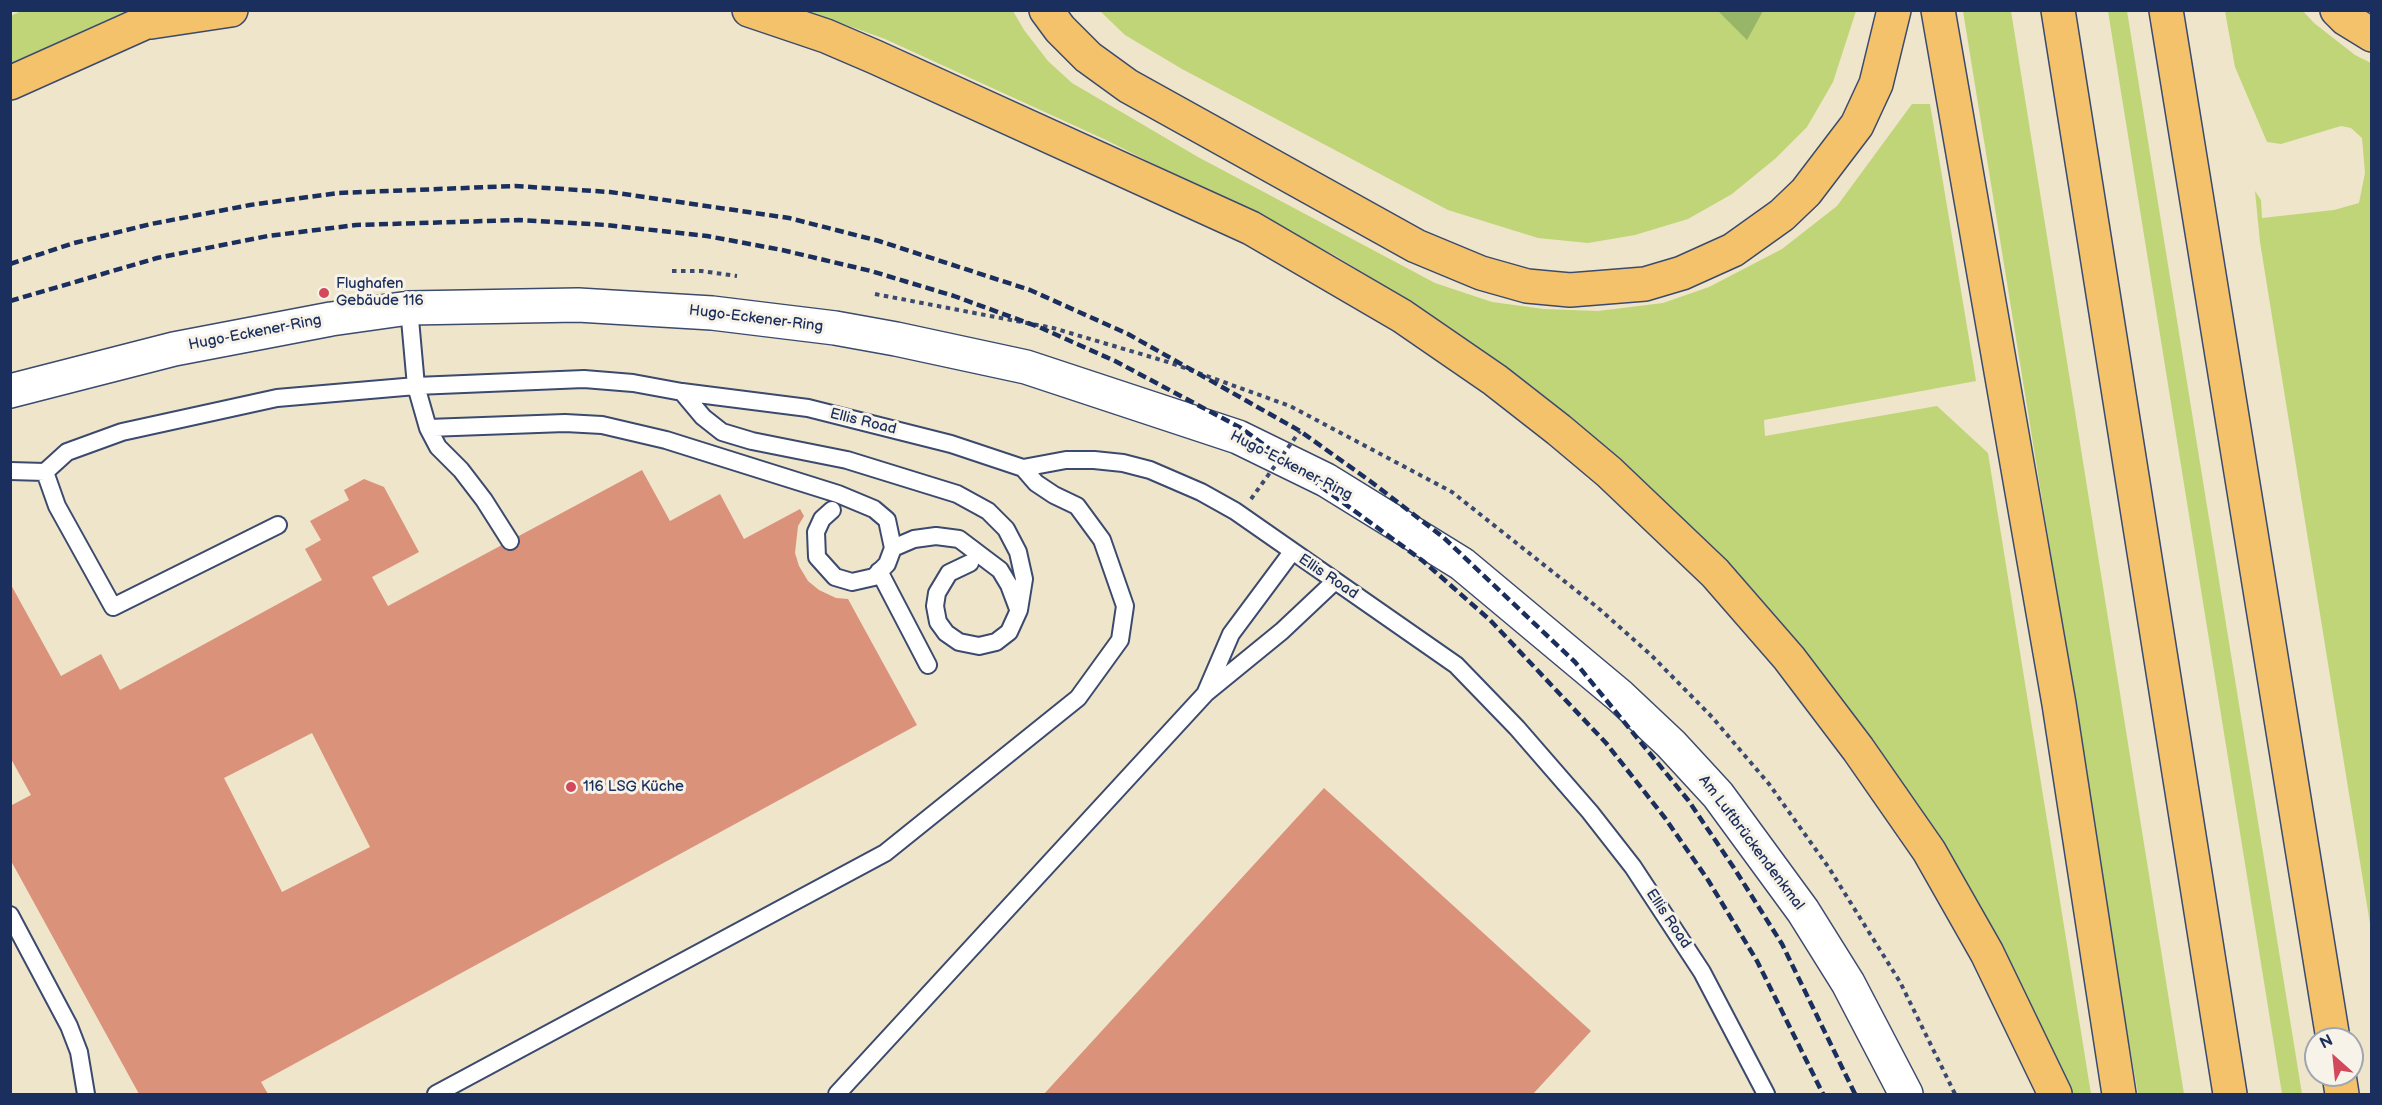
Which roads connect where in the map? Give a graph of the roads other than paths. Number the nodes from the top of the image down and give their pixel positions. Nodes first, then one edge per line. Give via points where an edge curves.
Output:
1 (231, 10) edge
2 (749, 10) edge
3 (1046, 10) edge
4 (1894, 10) edge
5 (1938, 10) edge
6 (2058, 10) edge
7 (2166, 10) edge
8 (2337, 10) edge
9 (161, 16) edge
10 (2372, 35) edge
11 (10, 82) edge
12 (409, 308) junction
13 (416, 386) junction
14 (10, 391) edge
15 (682, 392) junction
16 (428, 429) junction
17 (1023, 468) junction
18 (10, 471) edge
19 (45, 472) junction
20 (832, 510) dead end
21 (278, 525) dead end
22 (510, 541) dead end
23 (894, 548) junction
24 (1292, 552) junction
25 (970, 563) dead end
26 (1462, 564) joint
27 (879, 571) junction
28 (1334, 582) junction
29 (1019, 610) junction
30 (928, 665) dead end
31 (1206, 693) junction
32 (10, 915) edge
33 (2331, 1027) edge
34 (86, 1095) edge
35 (436, 1095) edge
36 (837, 1095) edge
37 (1766, 1095) edge
38 (1906, 1095) edge
39 (2055, 1095) edge
40 (2119, 1095) edge
41 (2230, 1095) edge

1 - 9 highway
2 - 39 highway via 875,57 1251,228 1402,316 1495,380 1610,472 1715,573 1789,658 1858,749 1929,851 1987,953
3 - 4 highway via 1088,57 1128,86 1416,246 1481,273 1527,286 1570,290 1646,284 1682,273 1733,250 1782,215 1806,192 1857,125 1876,84
5 - 40 highway via 2059,705
6 - 41 highway
7 - 33 highway
8 - 10 highway
9 - 11 highway
12 - 13 lane
12 - 14 street, Hugo-Eckener-Ring via 242,334
12 - 26 street, Hugo-Eckener-Ring via 578,305 712,313 835,328 1026,367 1238,437 1326,480
13 - 15 lane, Ellis Road via 584,380 633,382
13 - 16 lane
13 - 19 lane, Ellis Road via 278,398 122,432 67,452
15 - 17 lane, Ellis Road via 808,408 951,444
15 - 29 lane via 722,432 847,459 957,494 988,511 1006,529 1018,552 1023,579
16 - 22 lane via 438,447 484,500
16 - 23 lane via 565,423 602,425 666,440 874,508 887,520
17 - 24 lane, Ellis Road via 1066,460 1094,460 1150,470 1201,492
17 - 35 lane via 1036,483 1077,506 1083,514 1102,540 1125,606 1120,640 1077,698 885,853
18 - 19 lane
19 - 21 lane via 57,506 113,607
20 - 27 lane via 816,532 817,557 834,577 852,582 874,577
23 - 27 lane
23 - 29 lane via 914,539 959,539 1000,570
24 - 28 lane, Ellis Road
24 - 31 lane via 1231,634
25 - 29 lane via 949,573 937,593 938,622 946,633 959,642 979,646 996,642 1009,632
26 - 38 street, Am Luftbrückendenkmal via 1620,696 1718,795 1803,911 1848,983
27 - 30 lane
28 - 31 lane
28 - 37 lane, Ellis Road via 1456,665 1590,812 1674,926
31 - 36 lane
32 - 34 lane via 69,1026 79,1052

